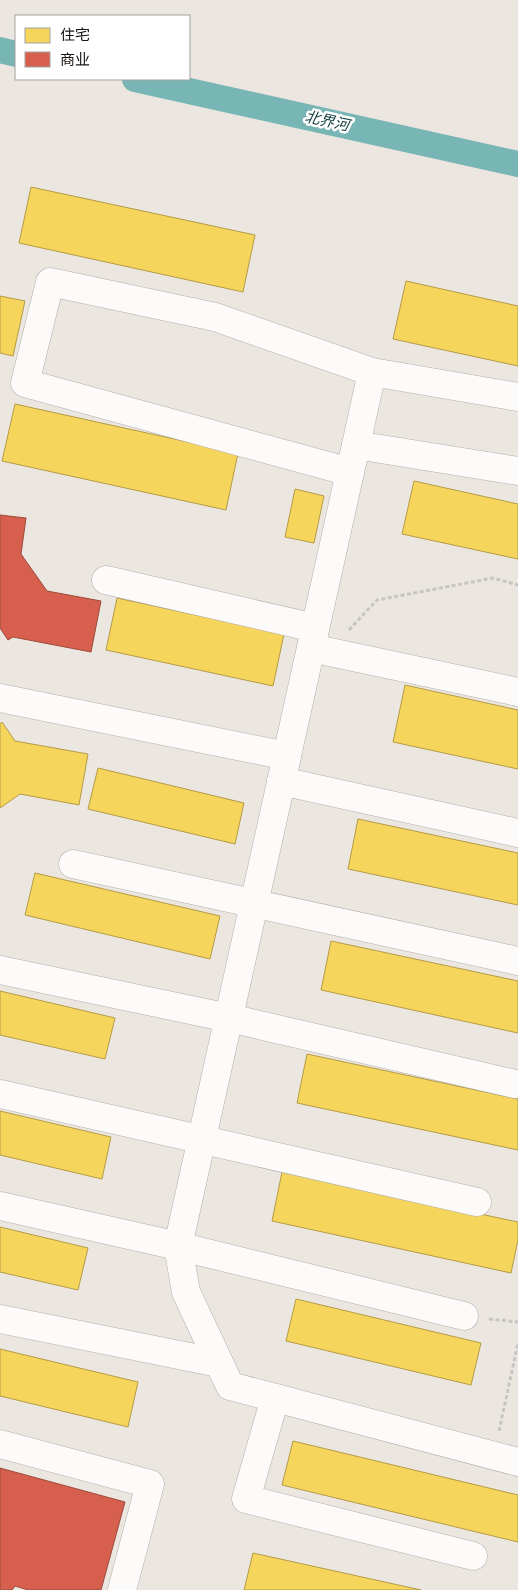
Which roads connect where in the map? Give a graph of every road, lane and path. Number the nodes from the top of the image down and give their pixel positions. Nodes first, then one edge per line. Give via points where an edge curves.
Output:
1 (372, 372) junction
2 (518, 397) edge
3 (356, 445) junction
4 (518, 471) edge
5 (350, 472) junction
6 (106, 580) dead end
7 (518, 585) edge
8 (318, 643) junction
9 (518, 692) edge
10 (0, 698) edge
11 (284, 769) junction
12 (518, 833) edge
13 (73, 864) dead end
14 (254, 904) junction
15 (518, 962) edge
16 (0, 970) edge
17 (229, 1018) junction
18 (515, 1084) dead end
19 (0, 1094) edge
20 (202, 1140) junction
21 (477, 1202) dead end
22 (0, 1206) edge
23 (178, 1246) junction
24 (464, 1316) dead end
25 (0, 1319) edge
26 (518, 1343) edge
27 (219, 1363) junction
28 (275, 1398) junction
29 (0, 1444) edge
30 (506, 1459) edge
31 (473, 1556) dead end
32 (122, 1590) edge

1 - 2 lane
1 - 3 lane
1 - 5 lane via 215,317 50,282 26,383
3 - 4 lane
3 - 5 lane
5 - 8 lane
6 - 8 lane
7 - 8 path via 493,578 377,600
8 - 9 lane
8 - 11 lane
10 - 11 lane
11 - 12 lane
11 - 14 lane
13 - 14 lane
14 - 15 lane
14 - 17 lane
16 - 17 lane
17 - 18 lane
17 - 20 lane
19 - 20 lane
20 - 21 lane
20 - 23 lane
22 - 23 lane
23 - 24 lane
23 - 27 lane via 186,1292
25 - 27 lane
26 - 30 path
27 - 28 lane via 230,1386
28 - 30 lane
28 - 31 lane via 246,1499
29 - 32 lane via 150,1484

